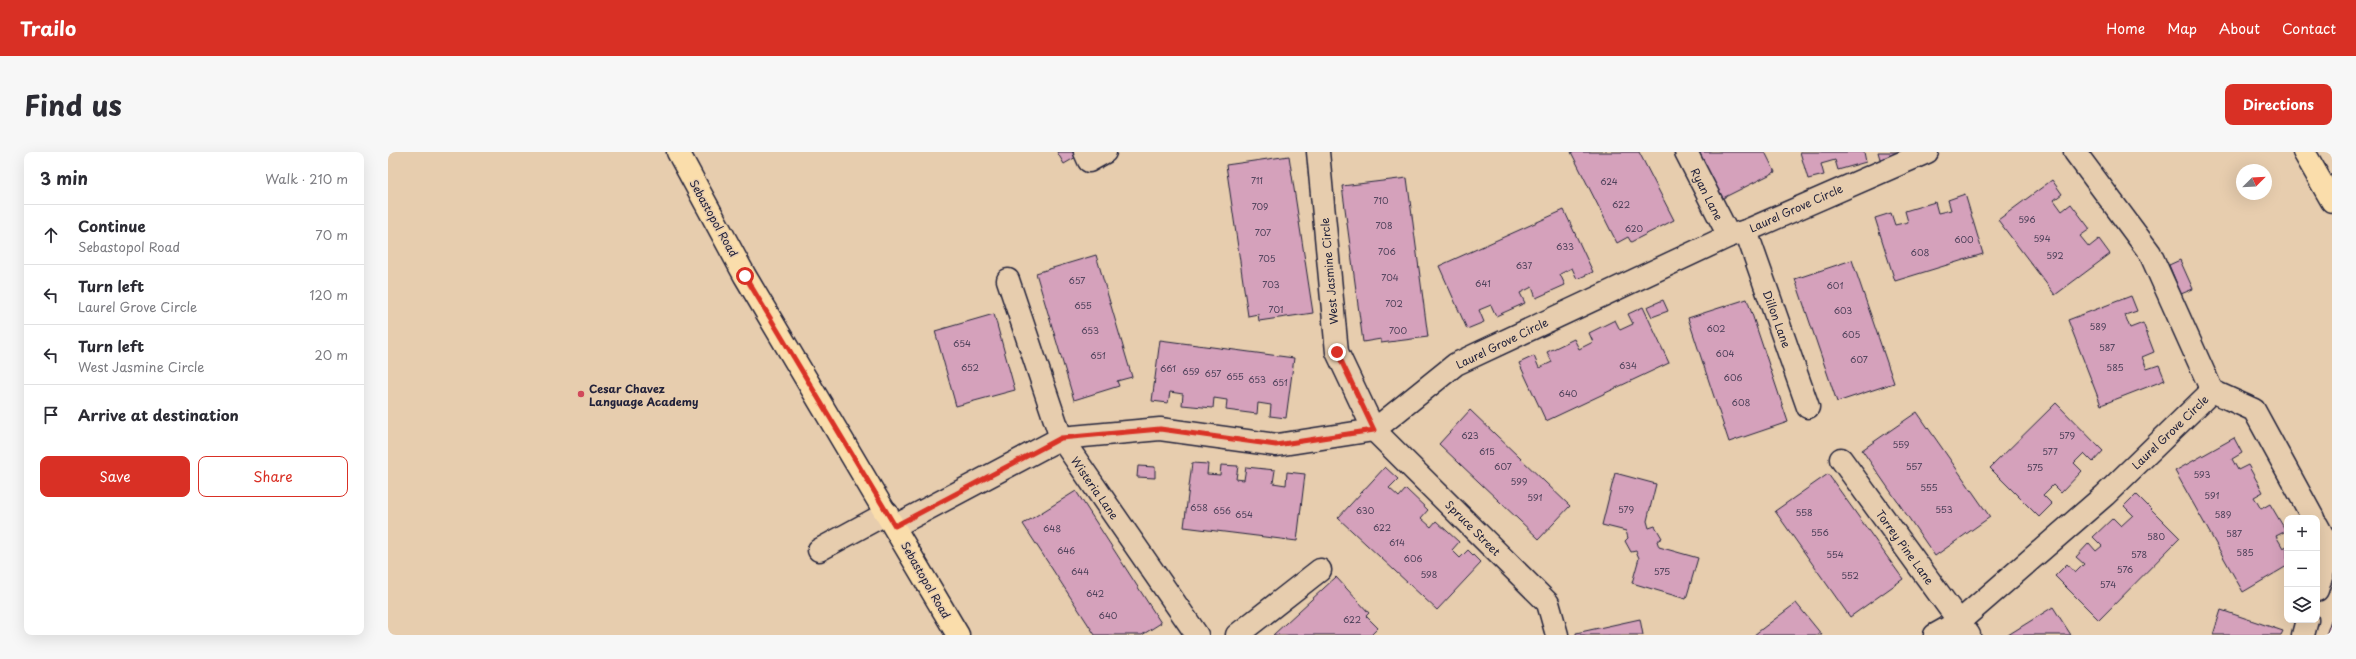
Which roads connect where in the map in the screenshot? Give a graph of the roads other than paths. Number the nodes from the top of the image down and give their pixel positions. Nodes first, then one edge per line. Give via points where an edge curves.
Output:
1 (678, 152) edge
2 (1085, 152) edge
3 (1105, 152) edge
4 (1318, 152) edge
5 (1686, 152) edge
6 (1927, 152) edge
7 (2075, 152) edge
8 (2304, 152) edge
9 (2332, 201) edge
10 (1737, 233) junction
11 (1008, 280) dead end
12 (2212, 391) junction
13 (1808, 407) dead end
14 (1374, 430) junction
15 (1061, 438) junction
16 (1841, 459) dead end
17 (2311, 515) edge
18 (891, 520) junction
19 (2320, 531) edge
20 (819, 550) dead end
21 (1320, 570) dead end
22 (2318, 587) edge
23 (2306, 623) edge
24 (1964, 628) edge
25 (958, 635) edge
26 (1197, 635) edge
27 (1237, 635) edge
28 (1557, 635) edge
29 (1935, 635) edge
30 (2302, 635) edge

1 - 18 main road, Sebastopol Road via 745,276
2 - 3 street via 1089,161
4 - 14 street, West Jasmine Circle via 1337,352
5 - 10 street, Ryan Lane
6 - 10 street, Laurel Grove Circle
7 - 12 street, Laurel Grove Circle via 2150,253
8 - 9 main road
10 - 13 street, Dillon Lane
10 - 14 street, Laurel Grove Circle via 1456,364
11 - 15 street, Wisteria Lane
12 - 17 street via 2254,410
12 - 24 street, Laurel Grove Circle
14 - 15 street via 1276,445 1160,429
14 - 28 street, Spruce Street via 1548,603
15 - 18 street
15 - 26 street, Wisteria Lane
16 - 24 street, Torrey Pine Lane
18 - 20 street
18 - 25 main road, Sebastopol Road
19 - 22 street via 2330,549
21 - 27 street
23 - 30 street
24 - 29 street, Laurel Grove Circle

